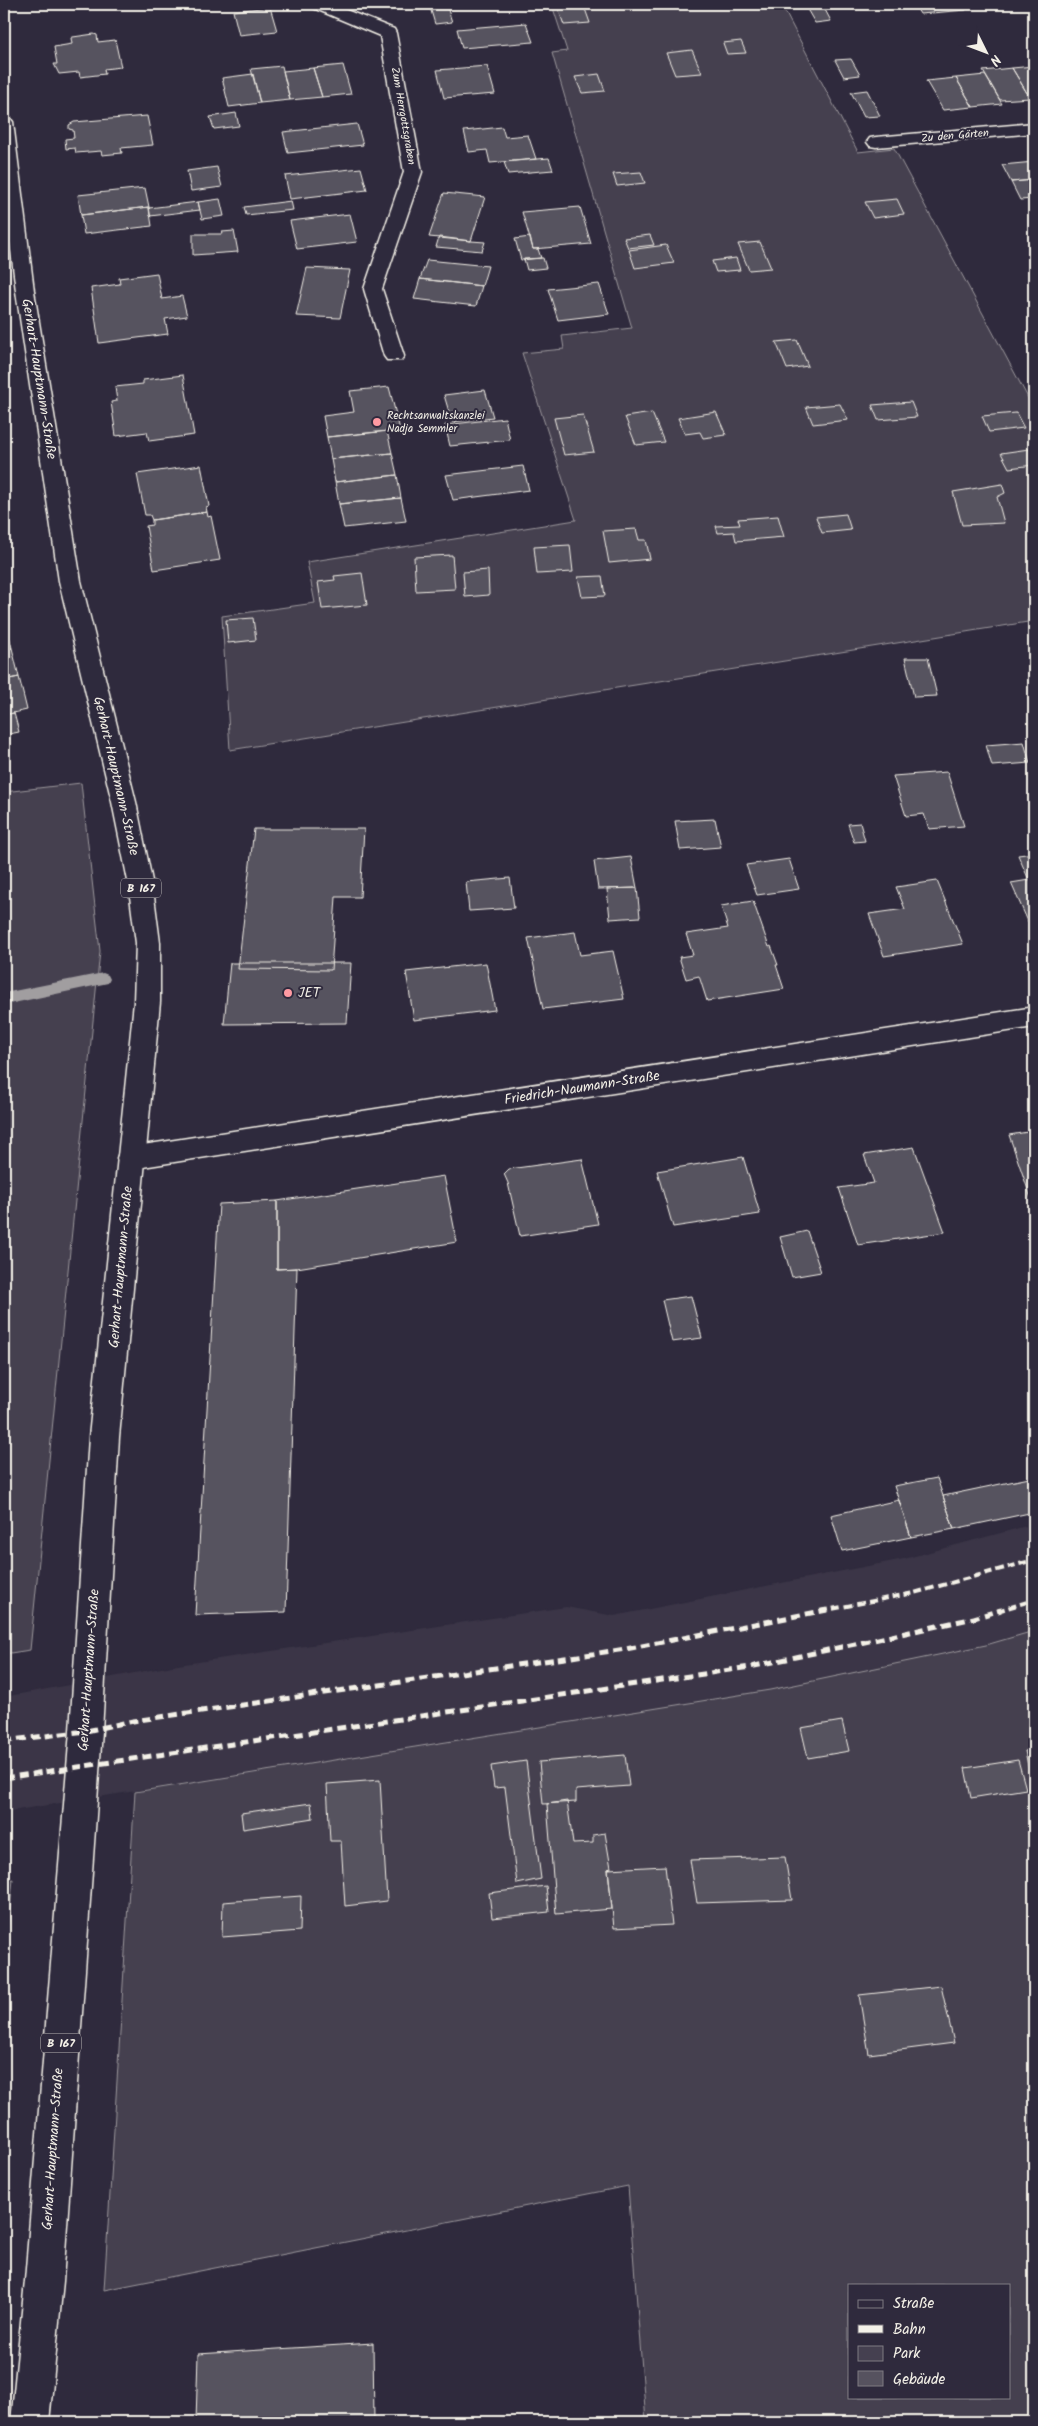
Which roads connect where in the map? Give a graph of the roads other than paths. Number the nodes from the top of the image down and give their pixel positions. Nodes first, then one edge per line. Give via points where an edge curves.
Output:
1 (317, 4) edge
2 (4, 122) edge
3 (1034, 128) edge
4 (876, 142) dead end
5 (394, 356) dead end
6 (1034, 1017) edge
7 (130, 1158) junction
8 (30, 2422) edge

1 - 5 main road, Zum Herrgottsgraben via 388,33 413,172 373,289
2 - 7 main road, Gerhart-Hauptmann-Straße / B 167 via 25,291 70,581 124,802 148,942 147,1002
3 - 4 main road, Zu den Gärten
6 - 7 main road, Friedrich-Naumann-Straße
7 - 8 main road, Gerhart-Hauptmann-Straße / B 167 via 104,1437 86,1732 44,2281

